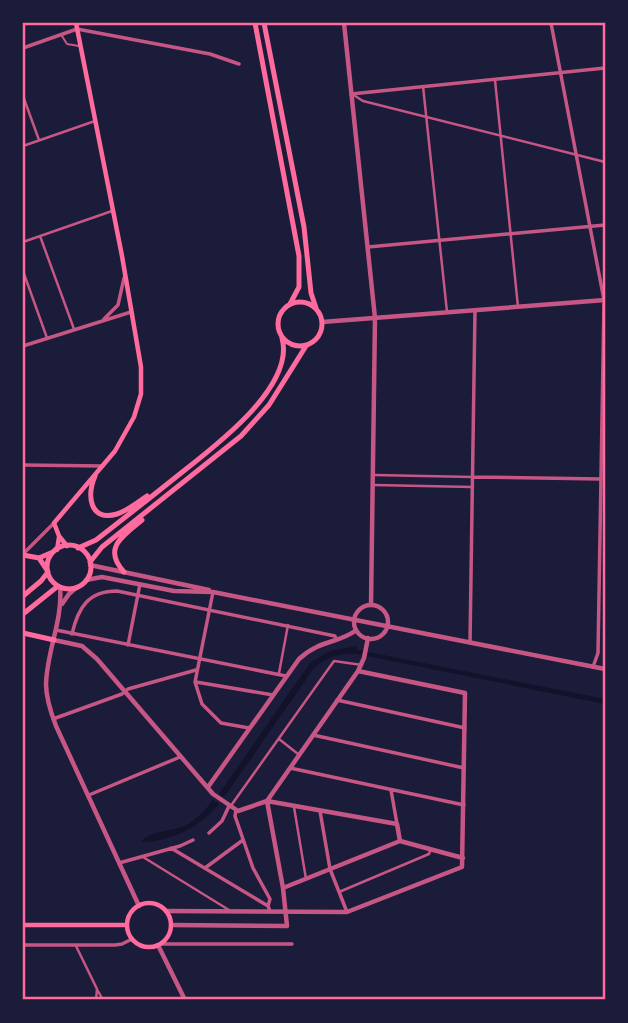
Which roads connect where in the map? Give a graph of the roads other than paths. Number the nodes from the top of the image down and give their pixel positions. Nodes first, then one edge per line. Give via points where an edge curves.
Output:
1 (256, 23) edge
2 (264, 23) edge
3 (344, 23) edge
4 (551, 23) edge
5 (76, 26) edge
6 (61, 34) junction
7 (80, 46) junction
8 (23, 48) edge
9 (239, 64) dead end
10 (605, 68) edge
11 (561, 73) junction
12 (495, 79) junction
13 (424, 86) junction
14 (351, 93) junction
15 (23, 96) edge
16 (426, 116) junction
17 (95, 121) junction
18 (501, 136) junction
19 (39, 140) junction
20 (23, 146) edge
21 (576, 155) junction
22 (605, 162) edge
23 (113, 211) junction
24 (605, 225) edge
25 (589, 226) junction
26 (511, 233) junction
27 (40, 236) junction
28 (439, 240) junction
29 (23, 242) edge
30 (368, 247) junction
31 (23, 271) edge
32 (125, 273) junction
33 (604, 300) edge
34 (290, 304) junction
35 (518, 307) junction
36 (316, 309) junction
37 (475, 310) junction
38 (131, 312) junction
39 (447, 312) junction
40 (375, 318) junction
41 (102, 320) junction
42 (322, 322) junction
43 (74, 329) junction
44 (47, 338) junction
45 (282, 338) junction
46 (23, 346) edge
47 (306, 346) junction
48 (23, 465) edge
49 (103, 466) junction
50 (178, 475) junction
51 (373, 475) junction
52 (94, 477) junction
53 (473, 477) junction
54 (603, 480) edge
55 (373, 485) junction
56 (472, 487) junction
57 (170, 493) junction
58 (54, 523) junction
59 (59, 536) junction
60 (67, 546) junction
61 (78, 548) junction
62 (55, 551) junction
63 (23, 555) edge
64 (39, 558) junction
65 (90, 564) junction
66 (48, 571) junction
67 (124, 572) junction
68 (86, 580) junction
69 (140, 584) junction
70 (59, 587) junction
71 (77, 587) junction
72 (213, 592) junction
73 (23, 596) edge
74 (138, 596) junction
75 (61, 605) junction
76 (371, 605) junction
77 (209, 609) junction
78 (23, 614) edge
79 (353, 619) junction
80 (288, 625) junction
81 (389, 626) junction
82 (56, 631) junction
83 (355, 631) junction
84 (23, 633) edge
85 (72, 634) junction
86 (84, 636) junction
87 (368, 638) junction
88 (336, 639) junction
89 (54, 640) junction
90 (470, 643) junction
91 (128, 645) junction
92 (82, 646) junction
93 (199, 658) junction
94 (362, 665) junction
95 (593, 667) junction
96 (605, 669) edge
97 (196, 670) junction
98 (358, 671) junction
99 (278, 674) junction
100 (286, 676) junction
101 (195, 682) junction
102 (125, 691) junction
103 (273, 695) junction
104 (337, 700) junction
105 (53, 719) junction
106 (249, 728) junction
107 (465, 728) junction
108 (313, 735) junction
109 (279, 740) junction
110 (299, 755) junction
111 (180, 757) junction
112 (290, 768) junction
113 (464, 768) junction
114 (208, 787) junction
115 (391, 790) junction
116 (88, 795) junction
117 (267, 801) junction
118 (464, 805) junction
119 (230, 806) junction
120 (294, 807) junction
121 (236, 810) junction
122 (320, 811) junction
123 (397, 824) junction
124 (209, 833) dead end
125 (193, 840) dead end
126 (243, 840) junction
127 (400, 841) junction
128 (170, 848) junction
129 (430, 849) junction
130 (141, 856) junction
131 (463, 858) junction
132 (119, 863) junction
133 (205, 869) junction
134 (330, 869) junction
135 (306, 879) junction
136 (283, 888) junction
137 (339, 892) junction
138 (139, 906) junction
139 (269, 909) junction
140 (166, 911) junction
141 (232, 912) junction
142 (287, 912) junction
143 (347, 912) junction
144 (23, 925) edge
145 (127, 925) junction
146 (171, 925) junction
147 (132, 939) junction
148 (23, 944) edge
149 (76, 944) junction
150 (292, 944) dead end
151 (159, 945) junction
152 (97, 989) junction
153 (96, 1000) edge
154 (103, 1000) edge
155 (185, 1000) edge

1 - 34 main road via 299,256 299,287
2 - 36 main road
3 - 14 street
4 - 11 street
5 - 6 street
5 - 7 main road
5 - 9 street
6 - 7 lane via 67,44
6 - 8 street
7 - 17 main road
10 - 11 street
11 - 12 street
11 - 21 street
12 - 13 street
12 - 18 street
13 - 14 street
13 - 16 street
14 - 16 street via 363,101
14 - 30 street
15 - 19 street
16 - 18 street
16 - 28 street
17 - 19 street
17 - 23 main road
18 - 21 street
18 - 26 street
19 - 20 street
21 - 22 street
21 - 25 street
23 - 27 street
23 - 32 main road
24 - 25 street
25 - 26 street
25 - 33 street
26 - 28 street
26 - 35 street
27 - 29 street
27 - 43 street
28 - 30 street
28 - 39 street
30 - 40 street
31 - 44 street
32 - 38 main road
32 - 41 street via 118,305
33 - 35 street
33 - 54 street
34 - 36 main road via 304,302
34 - 45 main road via 278,319
35 - 37 street
36 - 42 main road
37 - 39 street
37 - 53 street
38 - 41 street
38 - 49 main road via 141,394 125,435
39 - 40 street
40 - 42 street
40 - 51 street
41 - 43 street
42 - 47 main road via 318,337
43 - 44 street
44 - 46 street
45 - 47 main road via 291,345
45 - 50 main road via 283,360 260,402 226,437
47 - 57 main road via 253,425
48 - 49 street
49 - 52 main road
50 - 52 main road via 109,515 91,504 89,489
50 - 61 main road via 96,540
51 - 53 street
51 - 55 street
52 - 58 main road
53 - 54 street
53 - 56 street
54 - 95 street via 598,653
55 - 56 street
55 - 76 street
56 - 90 street
57 - 65 main road via 102,547
57 - 67 main road via 117,543 114,557
58 - 59 main road
58 - 63 street
59 - 60 main road
59 - 62 main road
60 - 61 main road
60 - 62 main road
61 - 65 main road
62 - 64 main road
62 - 66 main road via 48,560
63 - 64 main road
64 - 66 main road
65 - 67 street
65 - 68 main road
66 - 70 main road
66 - 73 main road
67 - 72 street
68 - 69 street via 102,577
68 - 71 main road
69 - 72 street
69 - 74 street
70 - 71 main road
70 - 75 street
70 - 78 main road
71 - 75 street
72 - 77 street
72 - 79 street
74 - 77 street
74 - 85 street via 109,591 93,596 80,609
74 - 91 street
75 - 82 street
76 - 79 street via 358,610
76 - 81 street via 385,612
77 - 80 street
77 - 93 street
79 - 81 street
79 - 83 street
80 - 88 street
80 - 99 street
81 - 87 street via 382,636
81 - 90 street
82 - 85 street
82 - 89 street
83 - 87 street
83 - 88 street
84 - 89 main road
85 - 86 street
86 - 91 street
86 - 92 street
87 - 94 street
88 - 100 street via 305,653
89 - 92 street
89 - 105 street via 46,685
90 - 95 street
91 - 93 street
92 - 102 street
93 - 97 street
93 - 99 street
94 - 98 street
94 - 109 street via 334,661
95 - 96 street
97 - 101 street
97 - 102 street
98 - 104 street
98 - 107 street via 465,693
99 - 100 street
100 - 103 street
101 - 103 street
101 - 106 street via 202,704 221,723
102 - 105 street
102 - 111 street
103 - 106 street
104 - 107 street
104 - 108 street
105 - 116 street
106 - 114 street
107 - 113 street
108 - 110 street
108 - 113 street
109 - 110 street
109 - 119 street
110 - 112 street
111 - 114 street
111 - 116 street
112 - 115 street
112 - 117 street
113 - 118 street
114 - 119 street
115 - 118 street
115 - 123 street
116 - 132 street
117 - 120 street
117 - 121 street
117 - 136 street
118 - 131 street
119 - 121 street
119 - 124 street
120 - 122 street
120 - 135 street
121 - 126 street
122 - 123 street
122 - 134 street
123 - 127 street
125 - 128 street
126 - 133 street
126 - 139 street via 270,899
127 - 129 street
127 - 134 street
128 - 130 street
128 - 133 street
129 - 131 street
129 - 137 street via 429,855
130 - 132 street
130 - 141 street
131 - 143 street via 462,867
132 - 138 street
133 - 139 street
134 - 135 street
134 - 137 street
135 - 136 street
136 - 142 street
137 - 143 street
138 - 140 main road via 154,904
138 - 145 main road
139 - 141 street
139 - 142 street
140 - 141 street
140 - 146 main road
142 - 143 street
142 - 146 street via 287,926
144 - 145 main road
145 - 147 main road
146 - 151 main road
147 - 149 street via 122,944
147 - 151 main road via 144,947
148 - 149 street
149 - 152 street
150 - 151 street
151 - 155 street
152 - 153 street
152 - 154 street

